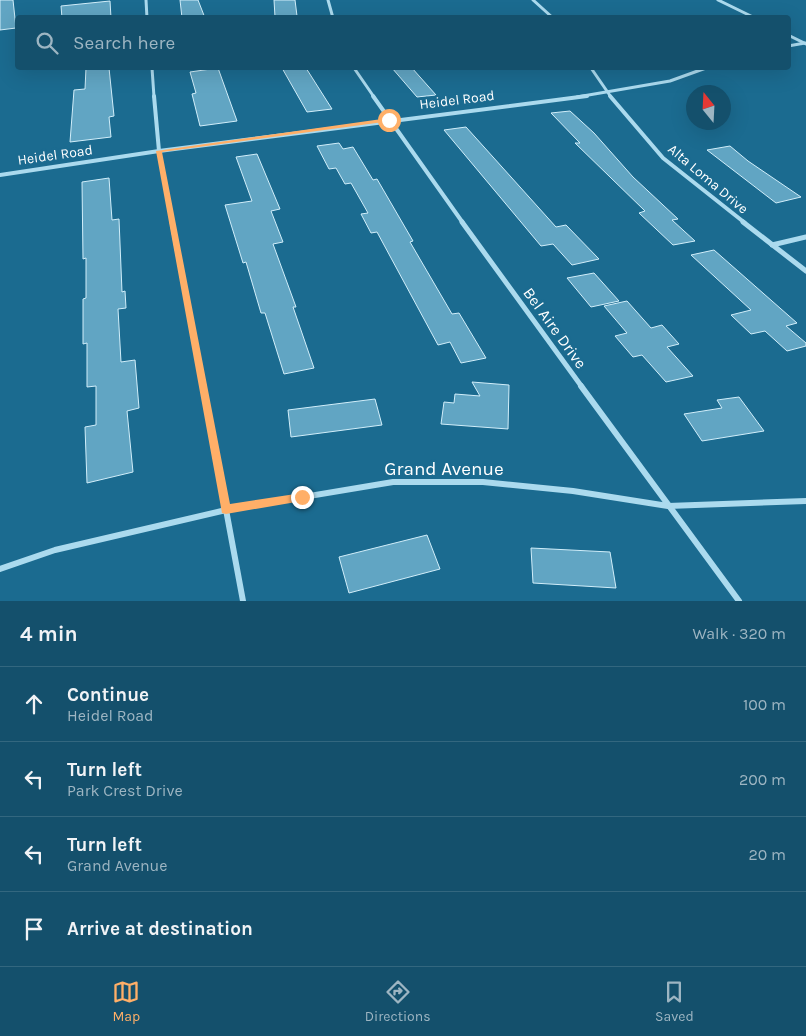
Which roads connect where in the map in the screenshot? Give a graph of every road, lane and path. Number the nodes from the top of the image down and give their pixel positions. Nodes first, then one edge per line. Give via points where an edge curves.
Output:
1 (146, 0) edge
2 (328, 0) edge
3 (533, 0) edge
4 (718, 0) edge
5 (147, 15) edge
6 (332, 15) edge
7 (550, 15) edge
8 (749, 15) edge
9 (791, 36) edge
10 (805, 43) edge
11 (791, 45) edge
12 (152, 70) edge
13 (355, 70) edge
14 (592, 70) edge
15 (700, 70) edge
16 (608, 93) junction
17 (389, 120) junction
18 (159, 151) junction
19 (0, 175) edge
20 (806, 237) edge
21 (772, 245) junction
22 (806, 271) edge
23 (806, 501) edge
24 (668, 506) junction
25 (226, 510) junction
26 (0, 569) edge
27 (243, 601) edge
28 (739, 601) edge

1 - 5 street
2 - 6 street
3 - 7 street
4 - 8 street
9 - 10 street
10 - 11 street
12 - 18 street
13 - 17 street, Bel Aire Drive
14 - 16 street, Alta Loma Drive
15 - 16 street, Heidel Road via 670,81
16 - 17 street, Heidel Road
16 - 21 street, Alta Loma Drive via 663,158
17 - 18 street, Heidel Road
17 - 24 street, Bel Aire Drive
18 - 19 street, Heidel Road
18 - 25 street
20 - 21 street
21 - 22 street, Alta Loma Drive
23 - 24 street, Grand Avenue
24 - 25 street, Grand Avenue via 573,491 483,482 403,482
24 - 28 street, Bel Aire Drive
25 - 26 street, Grand Avenue via 55,550
25 - 27 street

